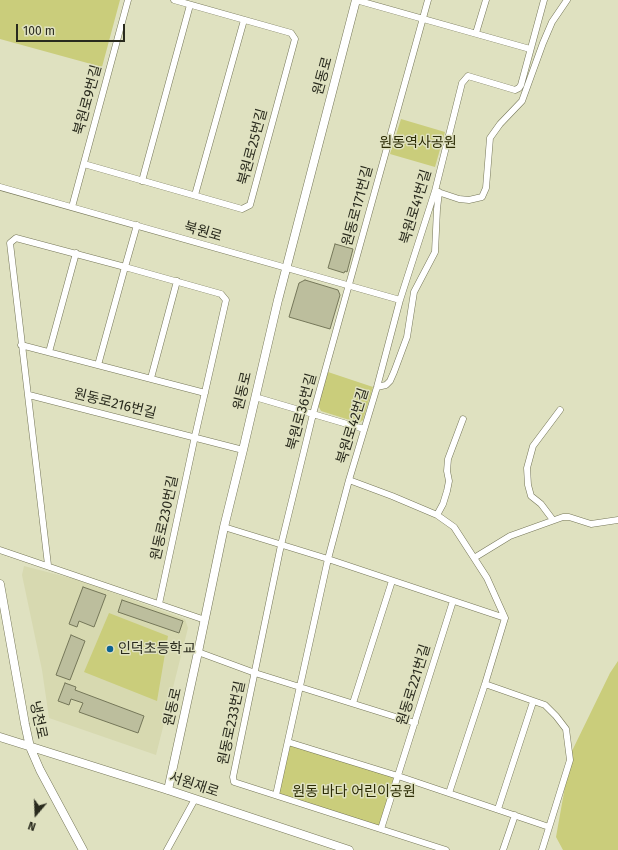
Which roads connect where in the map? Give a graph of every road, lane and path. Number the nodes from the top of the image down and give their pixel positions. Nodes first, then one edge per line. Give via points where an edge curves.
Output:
1 (128, 0) edge
2 (174, 0) edge
3 (356, 0) edge
4 (428, 0) edge
5 (486, 0) edge
6 (544, 0) edge
7 (568, 0) edge
8 (190, 5) junction
9 (423, 18) junction
10 (244, 20) junction
11 (476, 33) junction
12 (530, 49) junction
13 (84, 164) junction
14 (142, 181) junction
15 (0, 187) edge
16 (437, 192) junction
17 (196, 195) junction
18 (72, 207) junction
19 (137, 225) junction
20 (76, 253) junction
21 (125, 267) junction
22 (286, 268) junction
23 (177, 281) junction
24 (349, 285) junction
25 (400, 300) junction
26 (21, 345) junction
27 (49, 352) junction
28 (98, 365) junction
29 (151, 378) junction
30 (377, 387) junction
31 (205, 393) junction
32 (29, 395) junction
33 (255, 397) junction
34 (560, 410) dead end
35 (313, 414) junction
36 (463, 419) dead end
37 (364, 429) junction
38 (195, 437) junction
39 (243, 450) junction
40 (349, 480) junction
41 (437, 515) junction
42 (553, 520) junction
43 (618, 520) edge
44 (224, 527) junction
45 (281, 545) junction
46 (0, 550) edge
47 (474, 558) junction
48 (328, 559) junction
49 (48, 565) junction
50 (392, 581) junction
51 (0, 584) edge
52 (453, 601) junction
53 (159, 604) junction
54 (505, 618) junction
55 (205, 620) junction
56 (198, 652) junction
57 (255, 673) junction
58 (485, 684) junction
59 (300, 686) junction
60 (533, 702) junction
61 (353, 703) junction
62 (415, 723) junction
63 (0, 737) edge
64 (288, 742) junction
65 (30, 748) junction
66 (398, 776) junction
67 (168, 790) junction
68 (449, 793) junction
69 (276, 795) junction
70 (195, 799) junction
71 (498, 809) junction
72 (515, 815) junction
73 (549, 827) junction
74 (381, 829) junction
75 (83, 850) edge
76 (167, 850) edge
77 (349, 850) edge
78 (446, 850) edge
79 (503, 850) edge
80 (542, 850) edge

1 - 13 street, 북원로9번길
2 - 8 street
3 - 9 street
3 - 22 street, 원동로
4 - 9 street, 원동로171번길
5 - 11 street
6 - 12 street, 북원로41번길
7 - 16 street via 552,22 522,101 490,138 486,188 482,197 459,199
8 - 10 street
8 - 14 street
9 - 11 street
9 - 24 street, 원동로171번길
10 - 17 street
10 - 17 street, 북원로25번길 via 292,33 295,39 250,205 242,209
11 - 12 street
12 - 16 street, 북원로41번길 via 521,85 515,90 468,76 465,78
13 - 14 street, 북원로25번길
13 - 18 street, 북원로9번길
14 - 17 street, 북원로25번길
15 - 18 street, 북원로
16 - 25 street, 북원로41번길
16 - 30 street via 435,252 414,292 407,337 394,372 386,386
18 - 19 street, 북원로
19 - 21 street
19 - 22 street, 북원로
20 - 21 street
20 - 26 street via 16,238 10,243
20 - 27 street
21 - 23 street
21 - 28 street
22 - 24 street, 북원로
22 - 33 street, 원동로
23 - 29 street
23 - 31 street via 221,294 226,300
24 - 25 street, 북원로
24 - 35 street, 북원로36번길
25 - 30 street, 북원로42번길
26 - 27 street
26 - 32 street
27 - 28 street
28 - 29 street
29 - 31 street
30 - 37 street, 북원로42번길
31 - 38 street
32 - 38 street, 원동로216번길
32 - 49 street
33 - 35 street
33 - 39 street, 원동로
34 - 42 street via 533,446 527,468 531,496
35 - 37 street
35 - 45 street, 북원로36번길
36 - 41 street via 448,459 449,481
37 - 40 street, 북원로42번길
38 - 39 street, 원동로216번길
38 - 53 street, 원동로230번길
39 - 44 street, 원동로
40 - 41 street
40 - 48 street, 북원로42번길
41 - 47 street via 454,527
42 - 43 street via 569,517 591,524
42 - 47 street via 510,536
44 - 45 street
44 - 55 street, 원동로
45 - 48 street
45 - 57 street
46 - 49 street
47 - 54 street via 487,578
48 - 50 street
48 - 59 street
49 - 53 street
50 - 52 street
50 - 61 street
51 - 65 street, 냉천로
52 - 54 street
52 - 62 street, 원동로221번길
53 - 55 street
54 - 58 street
55 - 56 street, 원동로
56 - 57 street, 원동로233번길
56 - 67 street, 원동로
57 - 59 street, 원동로233번길
57 - 69 street, 원동로233번길 via 233,778 234,782
58 - 60 street
58 - 68 street
59 - 61 street, 원동로233번길
59 - 64 street
60 - 71 street
60 - 73 street via 544,705 566,729 570,760
61 - 62 street, 원동로233번길
62 - 66 street, 원동로221번길
63 - 65 street, 서원재로
64 - 66 street
64 - 69 street
65 - 67 street, 서원재로
65 - 75 street, 냉천로
66 - 68 street
66 - 74 street, 원동로221번길
67 - 70 street, 서원재로
68 - 71 street
69 - 74 street, 원동로233번길
70 - 76 street
70 - 77 street, 서원재로
71 - 72 street
72 - 73 street
72 - 79 street
73 - 80 street
74 - 78 street, 원동로233번길

